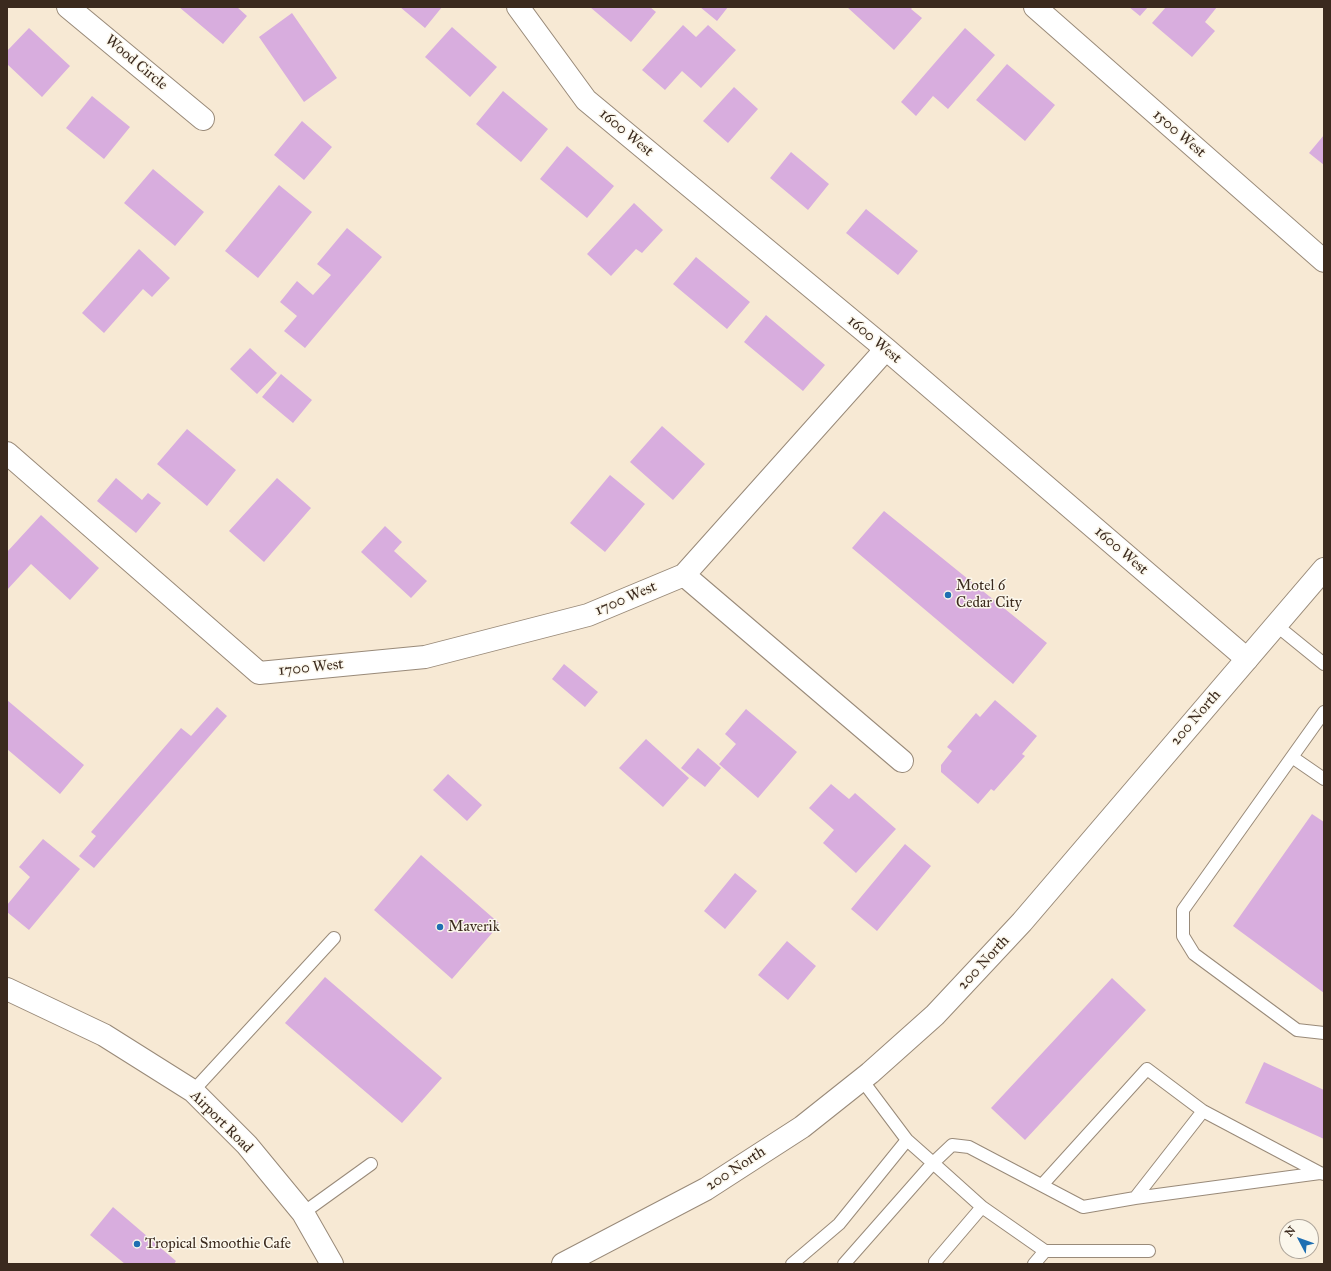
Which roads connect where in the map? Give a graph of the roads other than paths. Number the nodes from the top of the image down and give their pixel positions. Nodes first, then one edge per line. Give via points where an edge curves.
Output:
1 (68, 7) edge
2 (518, 7) edge
3 (1035, 7) edge
4 (203, 119) dead end
5 (1324, 261) edge
6 (886, 349) junction
7 (7, 453) edge
8 (1324, 569) edge
9 (684, 575) junction
10 (1276, 625) junction
11 (1247, 659) junction
12 (1324, 664) edge
13 (1324, 712) edge
14 (1292, 757) junction
15 (902, 761) dead end
16 (1324, 780) edge
17 (334, 938) dead end
18 (7, 989) edge
19 (1324, 1033) edge
20 (862, 1080) junction
21 (193, 1091) junction
22 (1203, 1111) junction
23 (907, 1140) junction
24 (932, 1163) junction
25 (371, 1164) dead end
26 (1322, 1174) edge
27 (1042, 1185) junction
28 (1135, 1198) junction
29 (982, 1207) junction
30 (303, 1213) junction
31 (1045, 1251) junction
32 (1149, 1251) dead end
33 (935, 1262) dead end
34 (332, 1264) edge
35 (563, 1264) edge
36 (792, 1264) edge
37 (844, 1264) edge
38 (1034, 1264) edge

1 - 4 street, Wood Circle
2 - 6 street, 1600 West via 586,100
3 - 5 street, 1500 West
6 - 9 street, 1700 West
6 - 11 street, 1600 West
7 - 9 street, 1700 West via 259,673 425,657 588,615
8 - 10 street, 200 North
9 - 15 street
10 - 11 street, 200 North
10 - 12 lane
11 - 20 street, 200 North via 1022,922 935,1015
13 - 14 lane
14 - 16 lane
14 - 19 lane via 1183,910 1183,936 1194,954 1297,1030
17 - 21 lane
18 - 21 street, Airport Road via 104,1035
20 - 23 lane
20 - 35 street, 200 North via 802,1127 706,1189
21 - 30 street, Airport Road via 247,1145
22 - 26 lane
22 - 27 lane via 1147,1069
22 - 28 lane
23 - 24 lane
23 - 36 lane via 839,1224
24 - 27 lane via 952,1145 969,1148
24 - 29 lane
24 - 37 lane
25 - 30 lane
26 - 28 lane
27 - 28 lane via 1083,1207
29 - 31 lane
29 - 33 lane
30 - 34 street, Airport Road
31 - 32 lane
31 - 38 lane

